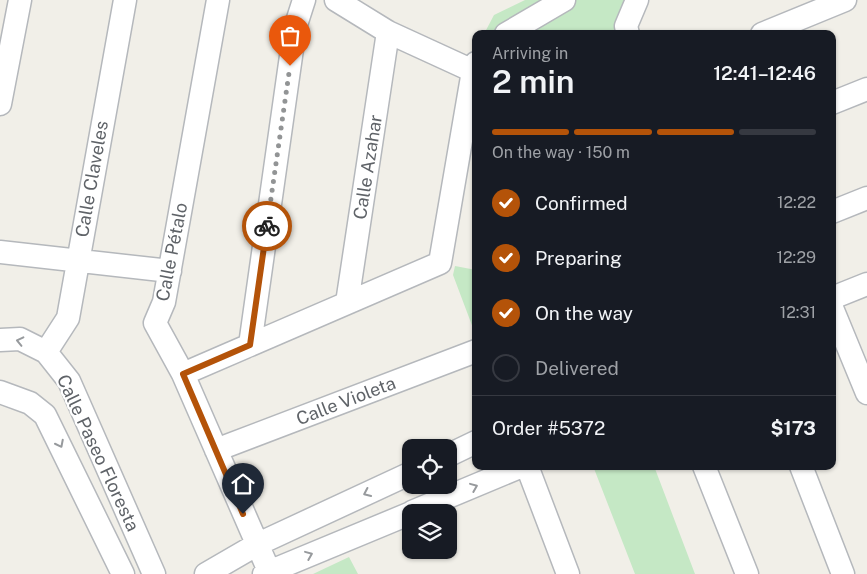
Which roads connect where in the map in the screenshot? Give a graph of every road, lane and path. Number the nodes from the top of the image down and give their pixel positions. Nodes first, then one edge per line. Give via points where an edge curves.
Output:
1 (20, 0) edge
2 (125, 0) edge
3 (218, 0) edge
4 (304, 0) edge
5 (336, 0) edge
6 (564, 0) edge
7 (637, 0) edge
8 (845, 0) edge
9 (513, 30) edge
10 (627, 30) edge
11 (772, 30) edge
12 (388, 32) junction
13 (472, 66) edge
14 (472, 84) edge
15 (867, 89) edge
16 (836, 101) edge
17 (0, 104) edge
18 (867, 198) edge
19 (836, 210) edge
20 (0, 252) edge
21 (78, 259) junction
22 (170, 271) junction
23 (867, 284) edge
24 (836, 296) edge
25 (347, 303) junction
26 (836, 318) edge
27 (0, 340) edge
28 (250, 345) junction
29 (46, 352) junction
30 (472, 353) edge
31 (183, 374) junction
32 (0, 392) edge
33 (867, 393) edge
34 (75, 395) junction
35 (45, 415) junction
36 (472, 444) edge
37 (216, 450) junction
38 (457, 451) edge
39 (513, 470) edge
40 (529, 470) edge
41 (706, 470) edge
42 (803, 470) edge
43 (402, 477) edge
44 (433, 504) edge
45 (402, 517) edge
46 (256, 545) junction
47 (266, 573) edge
48 (123, 574) edge
49 (154, 574) edge
50 (206, 574) edge
51 (568, 574) edge
52 (747, 574) edge
53 (843, 574) edge

1 - 17 street
2 - 21 street, Calle Claveles
3 - 22 street, Calle Pétalo
4 - 28 street via 295,28
5 - 12 street
6 - 9 street
7 - 10 street
8 - 11 street
12 - 13 street
12 - 25 street, Calle Azahar
14 - 25 street via 440,263
15 - 16 street
18 - 19 street
20 - 21 street
21 - 22 street
21 - 29 street, Calle Claveles via 68,318
22 - 31 street, Calle Pétalo via 164,302 155,323
23 - 24 street
25 - 28 street
26 - 33 street
29 -> 27 street, Calle Paseo Floresta via 20,340
28 - 31 street
29 - 34 street, Calle Paseo Floresta via 69,381
30 - 37 street, Calle Violeta
31 - 37 street, Calle Pétalo
32 - 35 street, Calle Paseo Floresta via 30,403
34 - 35 street
34 - 49 street, Calle Paseo Floresta
35 -> 48 street, Calle Paseo Floresta
36 - 38 street
37 - 46 street, Calle Pétalo
44 -> 39 street
40 - 51 street
41 - 52 street
42 - 53 street
43 -> 46 street
47 -> 45 street
46 - 47 street, Calle Pétalo
46 - 50 street

